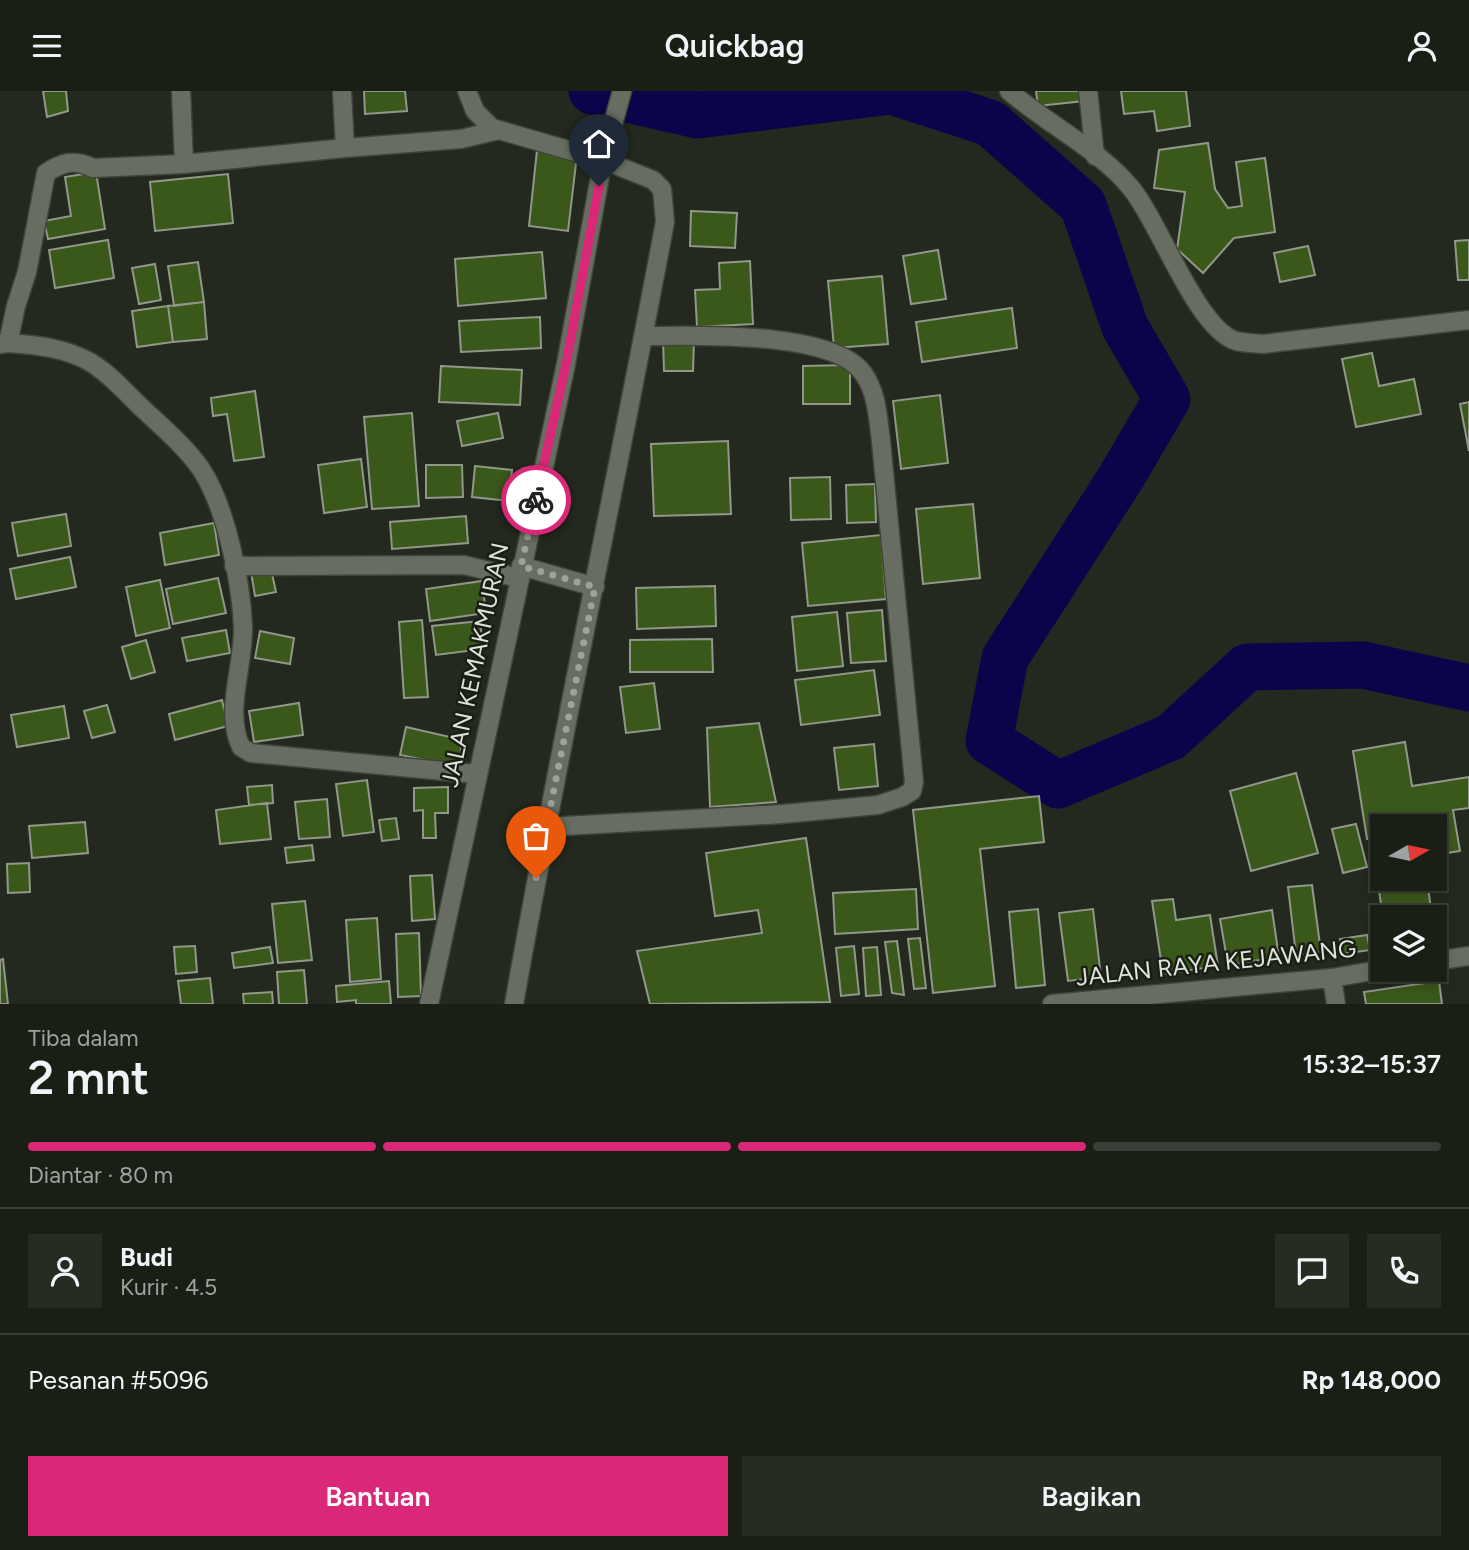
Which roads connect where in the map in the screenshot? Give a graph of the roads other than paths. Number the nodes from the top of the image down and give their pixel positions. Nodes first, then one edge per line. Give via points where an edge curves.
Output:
1 (181, 91) edge
2 (342, 91) edge
3 (467, 91) edge
4 (622, 91) edge
5 (1009, 91) edge
6 (1088, 91) edge
7 (499, 130) junction
8 (345, 148) junction
9 (1096, 156) junction
10 (603, 160) junction
11 (184, 164) junction
12 (1469, 320) edge
13 (644, 337) junction
14 (4, 344) edge
15 (234, 566) junction
16 (522, 571) junction
17 (589, 584) junction
18 (476, 774) junction
19 (545, 827) junction
20 (1469, 956) edge
21 (1447, 959) edge
22 (1370, 971) edge
23 (1332, 978) junction
24 (429, 1004) edge
25 (514, 1004) edge
26 (1052, 1004) edge
27 (1336, 1004) edge

1 - 11 street
2 - 8 street
3 - 7 street via 475,111
4 - 10 street, JALAN KEMAKMURAN
5 - 9 street
6 - 9 street
7 - 8 street via 461,139
7 - 10 street
8 - 11 street
9 - 12 street via 1130,187 1202,311 1217,329 1236,341 1263,344
10 - 13 street via 653,180 662,189 666,222
10 - 16 street, JALAN KEMAKMURAN
11 - 14 street via 93,168 80,162 46,173 27,272
13 - 17 street
13 - 19 street via 724,335 775,340 849,359 864,374 874,397 881,441 914,782 912,791 878,805
14 - 15 street via 53,348 93,363 171,435 200,468 216,496
15 - 16 street via 464,565
15 - 18 street via 243,628 234,725 241,747 251,753
16 - 17 street
16 - 18 street, JALAN KEMAKMURAN
17 - 19 street
18 - 24 street, JALAN KEMAKMURAN
19 - 25 street
20 - 21 street
22 - 23 street, JALAN RAYA KEJAWANG
23 - 26 street, JALAN RAYA KEJAWANG
23 - 27 street

